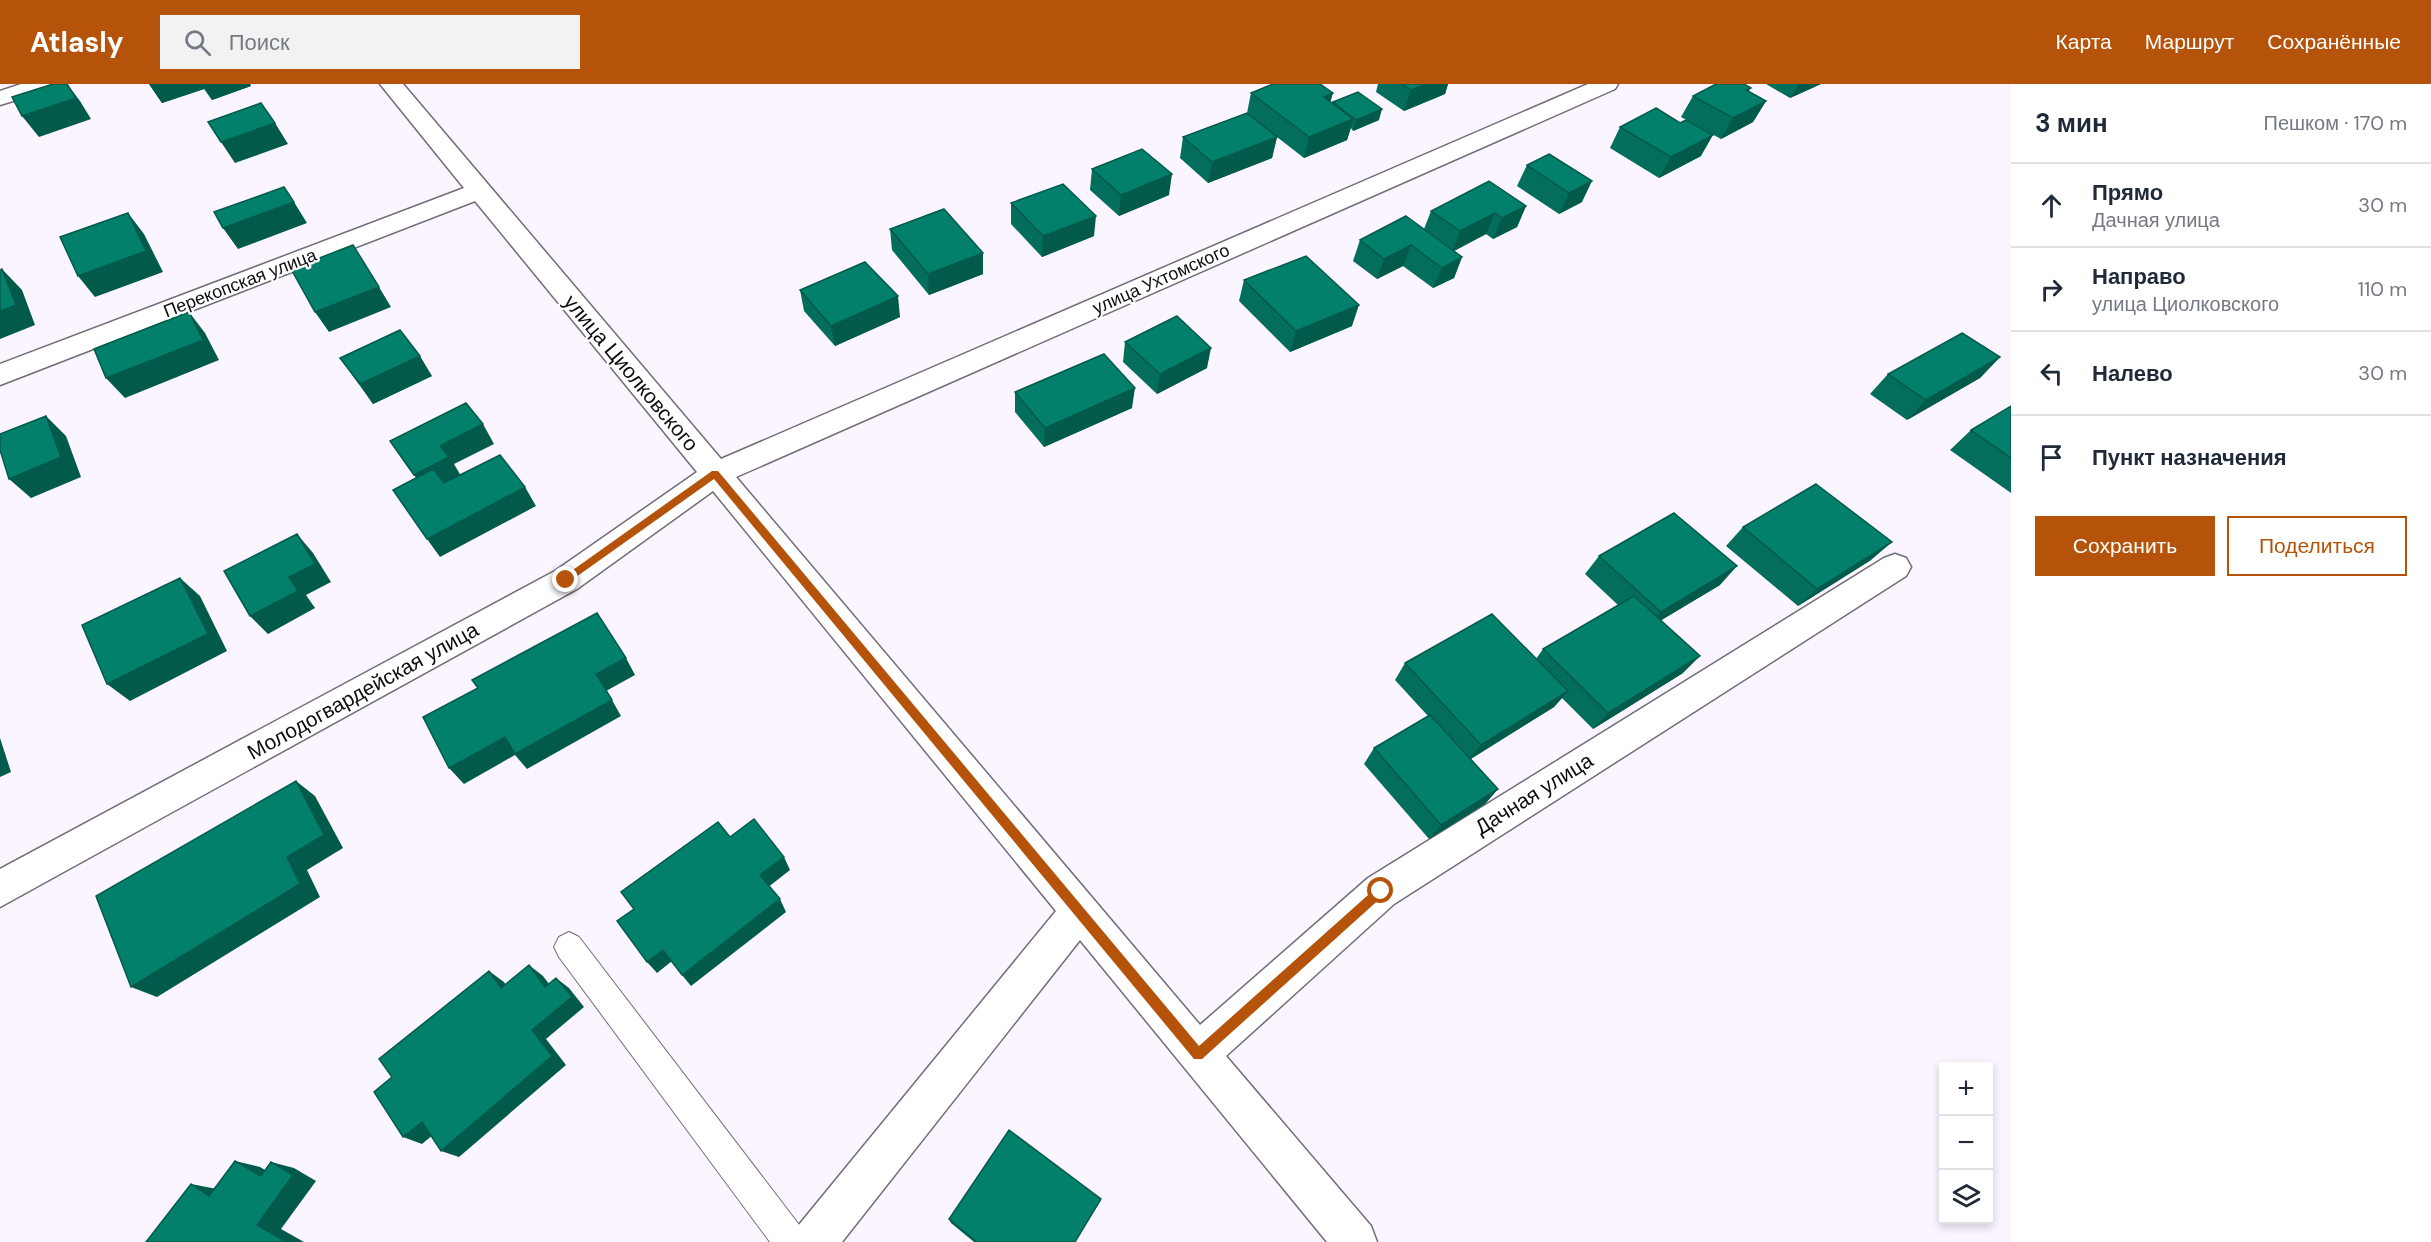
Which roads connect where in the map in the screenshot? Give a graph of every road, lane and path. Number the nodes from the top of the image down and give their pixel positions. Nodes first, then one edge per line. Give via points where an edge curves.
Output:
1 (44, 84) edge
2 (391, 84) edge
3 (1607, 84) edge
4 (0, 98) edge
5 (479, 191) junction
6 (0, 375) edge
7 (715, 474) junction
8 (1895, 567) dead end
9 (0, 889) edge
10 (1079, 910) junction
11 (568, 947) dead end
12 (1198, 1054) junction
13 (791, 1242) edge
14 (813, 1242) edge
15 (1354, 1242) edge

1 - 4 street
2 - 5 street, улица Циолковского
3 - 7 street, улица Ухтомского
5 - 6 street, Перекопская улица
5 - 7 street, улица Циолковского
7 - 9 street, Молодогвардейская улица via 566,580
7 - 10 street, улица Циолковского
8 - 12 street, Дачная улица via 1381,891
10 - 12 street, улица Циолковского
10 - 14 street
11 - 13 lane
12 - 15 street, улица Циолковского

